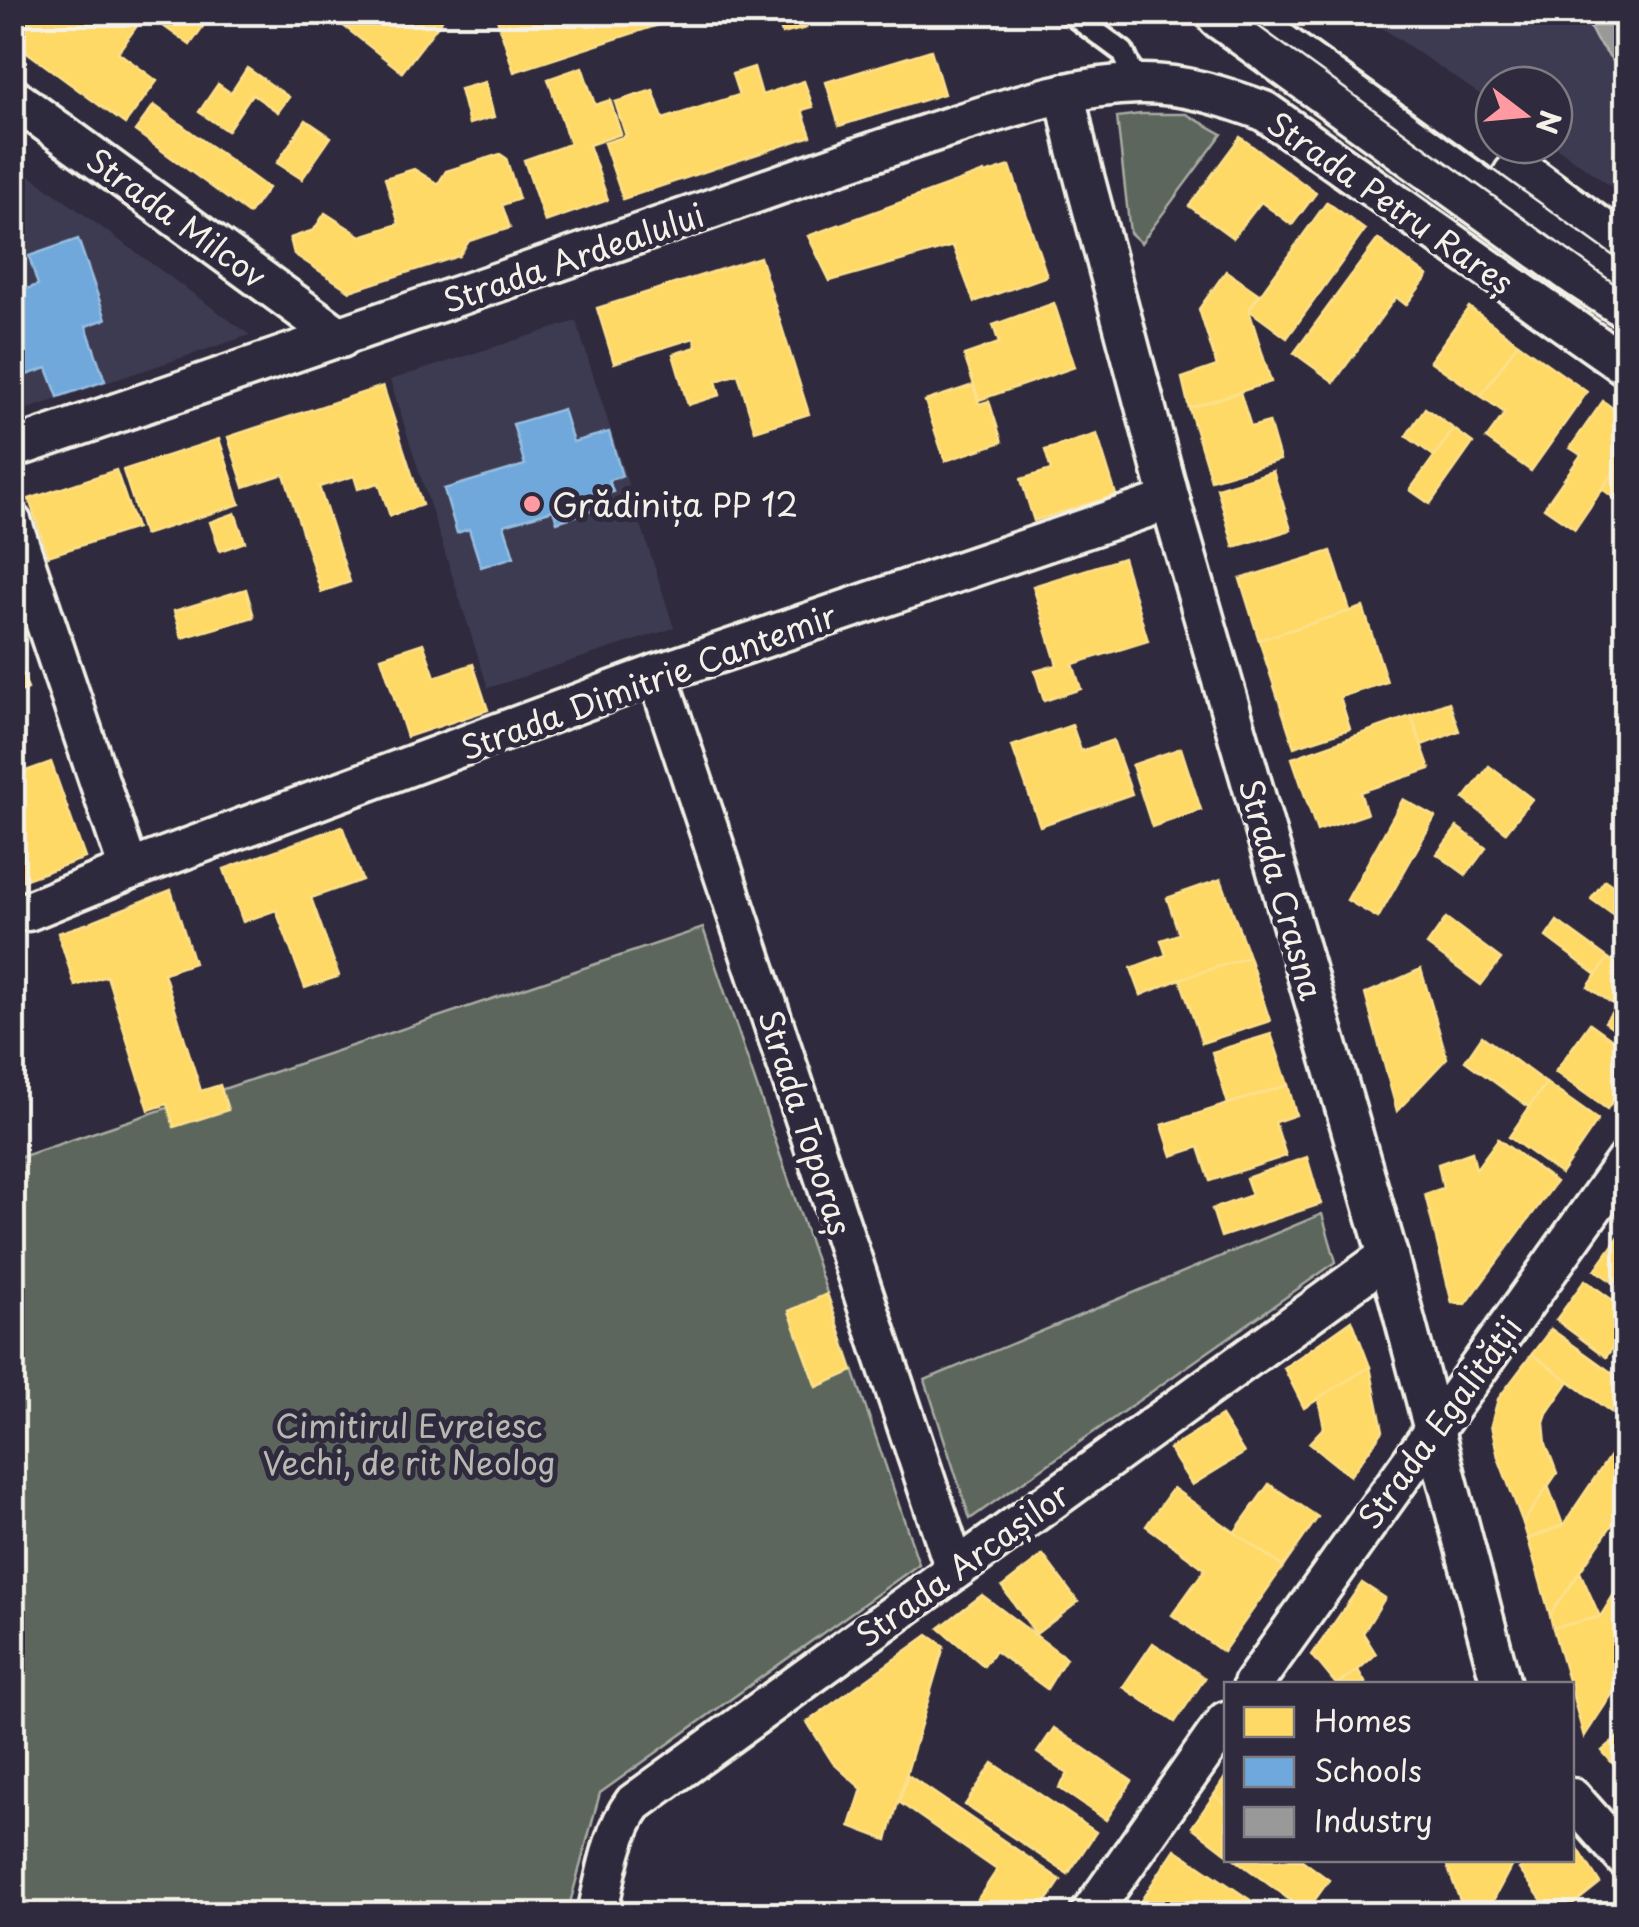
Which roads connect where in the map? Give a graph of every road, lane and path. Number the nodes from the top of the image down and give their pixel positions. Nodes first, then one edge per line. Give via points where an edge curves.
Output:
1 (1069, 12) edge
2 (1224, 12) edge
3 (1289, 12) edge
4 (1138, 84) junction
5 (1065, 93) junction
6 (12, 97) edge
7 (1626, 257) edge
8 (1626, 299) edge
9 (341, 338) junction
10 (1626, 366) edge
11 (12, 449) edge
12 (1170, 500) junction
13 (12, 523) edge
14 (656, 674) junction
15 (129, 870) junction
16 (28, 911) dead end
17 (1626, 1161) edge
18 (1388, 1256) junction
19 (1434, 1427) junction
20 (954, 1569) junction
21 (1253, 1682) edge
22 (1500, 1682) edge
23 (1224, 1725) edge
24 (1574, 1800) edge
25 (1626, 1859) edge
26 (596, 1914) edge
27 (1090, 1914) edge

1 - 4 lane via 1122,52
2 - 8 main road, Strada Petru Rareș
3 - 7 main road
4 - 5 street, Strada Ardealului
4 - 10 street, Strada Petru Rareș via 1218,94 1264,111
5 - 9 street, Strada Ardealului via 880,149
5 - 12 street, Strada Crasna
6 - 9 street, Strada Milcov
9 - 11 street, Strada Ardealului
12 - 14 street, Strada Dimitrie Cantemir
12 - 18 street, Strada Crasna
13 - 15 street
14 - 15 street, Strada Dimitrie Cantemir
14 - 20 street, Strada Toporaș
15 - 16 street, Strada Dimitrie Cantemir
17 - 19 street, Strada Egalității
18 - 19 street, Strada Crasna
18 - 20 street, Strada Arcașilor
19 - 21 street, Strada Egalității
19 - 22 street, Strada Crasna
20 - 26 street, Strada Arcașilor via 634,1803 618,1833
23 - 27 street
24 - 25 street

